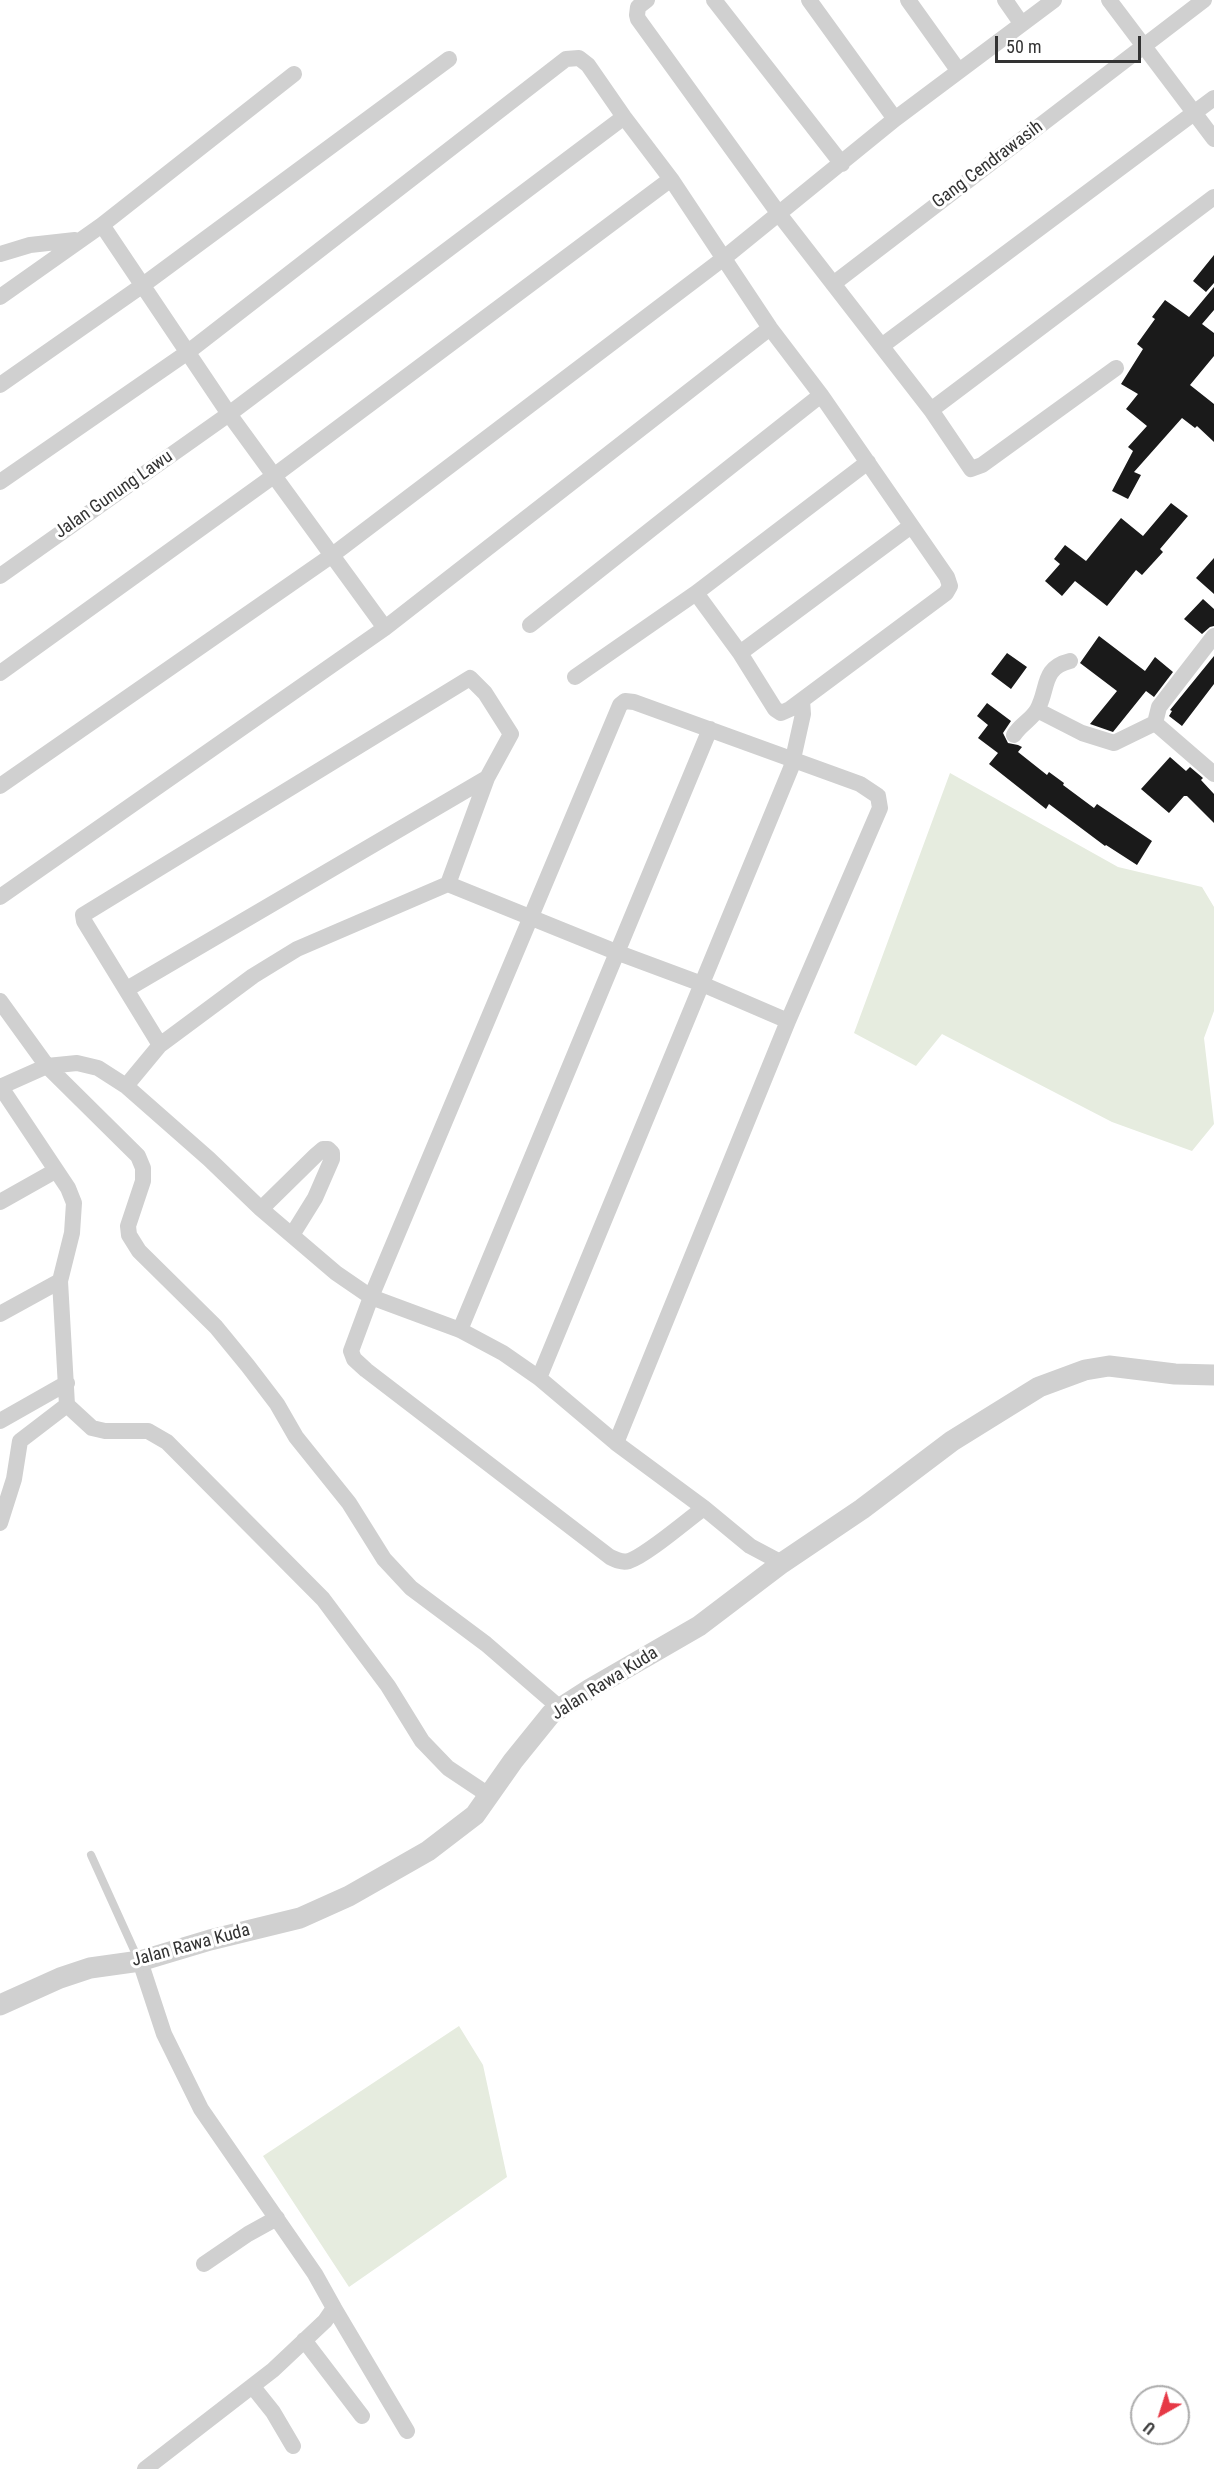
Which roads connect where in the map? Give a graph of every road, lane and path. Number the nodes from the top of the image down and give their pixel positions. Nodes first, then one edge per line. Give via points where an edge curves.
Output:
1 (647, 0) edge
2 (714, 0) edge
3 (809, 0) edge
4 (908, 0) edge
5 (1005, 0) edge
6 (1054, 0) edge
7 (1109, 0) edge
8 (1204, 0) edge
9 (1021, 23) junction
10 (1143, 46) junction
11 (449, 59) dead end
12 (958, 70) junction
13 (294, 74) dead end
14 (1214, 98) edge
15 (1194, 111) junction
16 (624, 117) junction
17 (895, 119) junction
18 (1214, 139) edge
19 (842, 164) junction
20 (671, 179) junction
21 (1214, 197) edge
22 (779, 214) junction
23 (102, 225) junction
24 (79, 239) junction
25 (0, 254) edge
26 (724, 258) junction
27 (833, 284) junction
28 (144, 285) junction
29 (0, 297) edge
30 (771, 328) junction
31 (883, 345) junction
32 (188, 352) junction
33 (1116, 368) dead end
34 (0, 385) edge
35 (821, 395) junction
36 (931, 410) junction
37 (229, 414) junction
38 (868, 462) junction
39 (275, 475) junction
40 (0, 482) edge
41 (912, 526) junction
42 (331, 556) junction
43 (0, 576) edge
44 (696, 593) junction
45 (531, 625) dead end
46 (385, 628) junction
47 (1214, 636) edge
48 (740, 653) junction
49 (1070, 661) dead end
50 (0, 673) edge
51 (575, 677) dead end
52 (802, 700) junction
53 (1037, 711) junction
54 (1155, 723) junction
55 (710, 729) junction
56 (1014, 735) dead end
57 (794, 759) junction
58 (1214, 774) edge
59 (487, 778) junction
60 (0, 786) edge
61 (448, 884) junction
62 (0, 897) edge
63 (532, 916) junction
64 (616, 952) junction
65 (702, 984) junction
66 (127, 989) junction
67 (0, 1001) edge
68 (788, 1021) junction
69 (160, 1045) junction
70 (47, 1065) junction
71 (126, 1086) junction
72 (0, 1087) edge
73 (55, 1171) junction
74 (0, 1202) edge
75 (261, 1209) junction
76 (292, 1235) junction
77 (60, 1281) junction
78 (371, 1297) junction
79 (0, 1314) edge
80 (460, 1330) junction
81 (1214, 1375) edge
82 (539, 1378) junction
83 (67, 1383) junction
84 (67, 1405) junction
85 (0, 1421) edge
86 (616, 1443) junction
87 (704, 1508) junction
88 (0, 1522) edge
89 (782, 1563) junction
90 (560, 1708) junction
91 (490, 1796) junction
92 (91, 1855) dead end
93 (140, 1961) junction
94 (0, 2005) edge
95 (277, 2218) junction
96 (204, 2264) dead end
97 (334, 2308) junction
98 (304, 2340) junction
99 (253, 2387) junction
100 (362, 2416) dead end
101 (407, 2431) dead end
102 (293, 2446) dead end
103 (145, 2469) edge

1 - 22 street via 638,7 638,20
2 - 19 street
3 - 17 street
4 - 12 street
5 - 9 street
6 - 9 street
7 - 10 street
8 - 10 street, Gang Cendrawasih
9 - 12 street
10 - 15 street
10 - 27 street, Gang Cendrawasih
11 - 28 street
12 - 17 street
13 - 23 street
14 - 15 street
15 - 18 street
15 - 31 street
16 - 20 street
16 - 32 street via 588,65 579,58 566,59
16 - 37 street, Jalan Gunung Lawu
17 - 19 street
19 - 22 street
20 - 26 street
20 - 39 street
21 - 36 street
22 - 26 street
22 - 27 street
23 - 24 street
23 - 28 street
24 - 25 street via 30,245
24 - 29 street
26 - 30 street
26 - 42 street
27 - 31 street
28 - 32 street
28 - 34 street
30 - 35 street
30 - 46 street
31 - 36 street
32 - 37 street
32 - 40 street
33 - 36 street via 976,468 967,465
35 - 38 street
35 - 45 street
37 - 39 street
37 - 43 street, Jalan Gunung Lawu
38 - 41 street
38 - 44 street
39 - 42 street
39 - 50 street
41 - 48 street
41 - 52 street via 947,578 950,586 946,593
42 - 46 street
42 - 60 street
44 - 48 street
44 - 51 street
46 - 62 street
47 - 54 street via 1159,707
48 - 52 street via 775,709 781,713
49 - 53 street via 1053,669
52 - 57 street
53 - 54 street via 1113,743
53 - 56 street
54 - 58 street
55 - 57 street
55 - 63 street via 634,702 620,705
55 - 64 street
57 - 65 street
57 - 68 street via 860,784 878,796 880,808
59 - 61 street
59 - 66 street
59 - 66 street via 511,734 485,693 470,678 86,912 84,921
61 - 63 street
61 - 69 street via 274,962
63 - 64 street
63 - 78 street
64 - 65 street
64 - 80 street
65 - 68 street
65 - 82 street
66 - 69 street
67 - 70 street
68 - 86 street
69 - 71 street
70 - 71 street via 76,1063 99,1068
70 - 72 street
70 - 90 street via 138,1156 143,1168 142,1181 128,1226 139,1251 216,1327 248,1366 296,1437 349,1503 384,1559 411,1588 486,1644
71 - 75 street
72 - 73 street
73 - 74 street
73 - 77 street via 69,1188 74,1203 72,1233
75 - 76 street
75 - 76 street via 323,1149 332,1152 333,1159 315,1198
76 - 78 street
77 - 79 street
77 - 83 street
78 - 80 street
78 - 87 street via 351,1351 358,1364 610,1557 629,1561
80 - 82 street
81 - 89 street, Jalan Rawa Kuda via 1109,1366 1085,1370 1039,1387 952,1441
82 - 86 street
83 - 84 street
83 - 85 street
84 - 88 street via 20,1441 14,1479
84 - 91 street via 92,1428 148,1431 167,1442 323,1599 388,1686 422,1740 448,1768
86 - 87 street
87 - 89 street via 750,1546
89 - 90 street, Jalan Rawa Kuda via 699,1626
90 - 91 street, Jalan Rawa Kuda via 534,1734
91 - 93 street, Jalan Rawa Kuda via 476,1815 428,1851 349,1896 300,1918
92 - 93 lane
93 - 94 street, Jalan Rawa Kuda via 90,1968
93 - 95 street via 164,2034 201,2109
95 - 96 street
95 - 97 street
97 - 98 street
97 - 101 street
98 - 99 street
98 - 100 street
99 - 102 street
99 - 103 street

